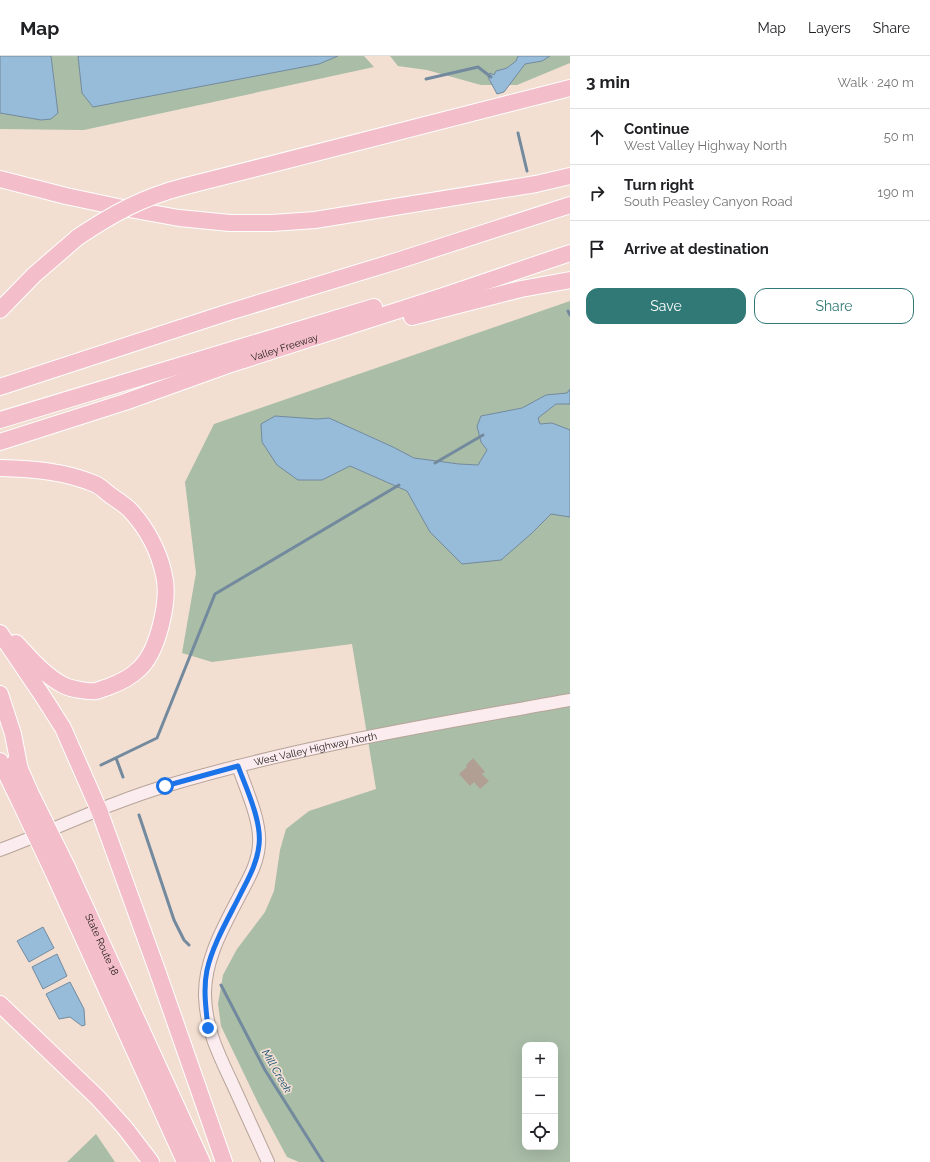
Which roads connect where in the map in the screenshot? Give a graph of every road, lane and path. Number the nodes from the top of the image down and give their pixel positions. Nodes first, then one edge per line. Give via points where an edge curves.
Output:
1 (570, 89) edge
2 (570, 176) edge
3 (0, 179) edge
4 (570, 205) edge
5 (570, 253) edge
6 (547, 260) junction
7 (570, 280) edge
8 (0, 310) edge
9 (228, 365) junction
10 (0, 387) edge
11 (0, 420) edge
12 (0, 442) edge
13 (0, 468) edge
14 (0, 628) edge
15 (0, 633) edge
16 (0, 694) edge
17 (570, 700) edge
18 (0, 727) edge
19 (0, 761) edge
20 (238, 766) junction
21 (20, 770) junction
22 (0, 774) edge
23 (24, 796) junction
24 (98, 810) junction
25 (0, 850) edge
26 (60, 870) junction
27 (0, 1004) edge
28 (151, 1162) edge
29 (185, 1162) edge
30 (202, 1162) edge
31 (224, 1162) edge
32 (268, 1162) edge

1 - 8 highway, bridge via 186,186 135,203 78,237 34,275
2 - 3 highway via 536,184 315,220 272,223 230,223 164,215 66,196
4 - 10 highway via 400,260 226,312
5 - 6 highway, Valley Freeway
6 - 9 highway, Valley Freeway
6 - 11 highway via 521,262
7 - 9 highway via 506,293
9 - 12 highway, Valley Freeway via 125,402
13 - 14 highway via 31,469 69,475 96,485 128,509 152,542 165,577 160,626 150,654 130,677 96,691 63,685 45,672
15 - 24 highway via 63,728
16 - 21 highway via 13,734
17 - 20 main road, West Valley Highway North via 370,736
18 - 21 highway, State Route 18
19 - 23 highway, State Route 18
20 - 24 main road, West Valley Highway North via 165,786
20 - 32 main road via 256,817 260,843 253,871 214,948 207,971 205,996 208,1028
21 - 23 highway, State Route 18
22 - 23 highway
23 - 26 highway, State Route 18, bridge
24 - 25 main road, West Valley Highway North
24 - 31 highway
26 - 29 highway, State Route 18
26 - 30 highway, State Route 18
27 - 28 highway via 98,1098

